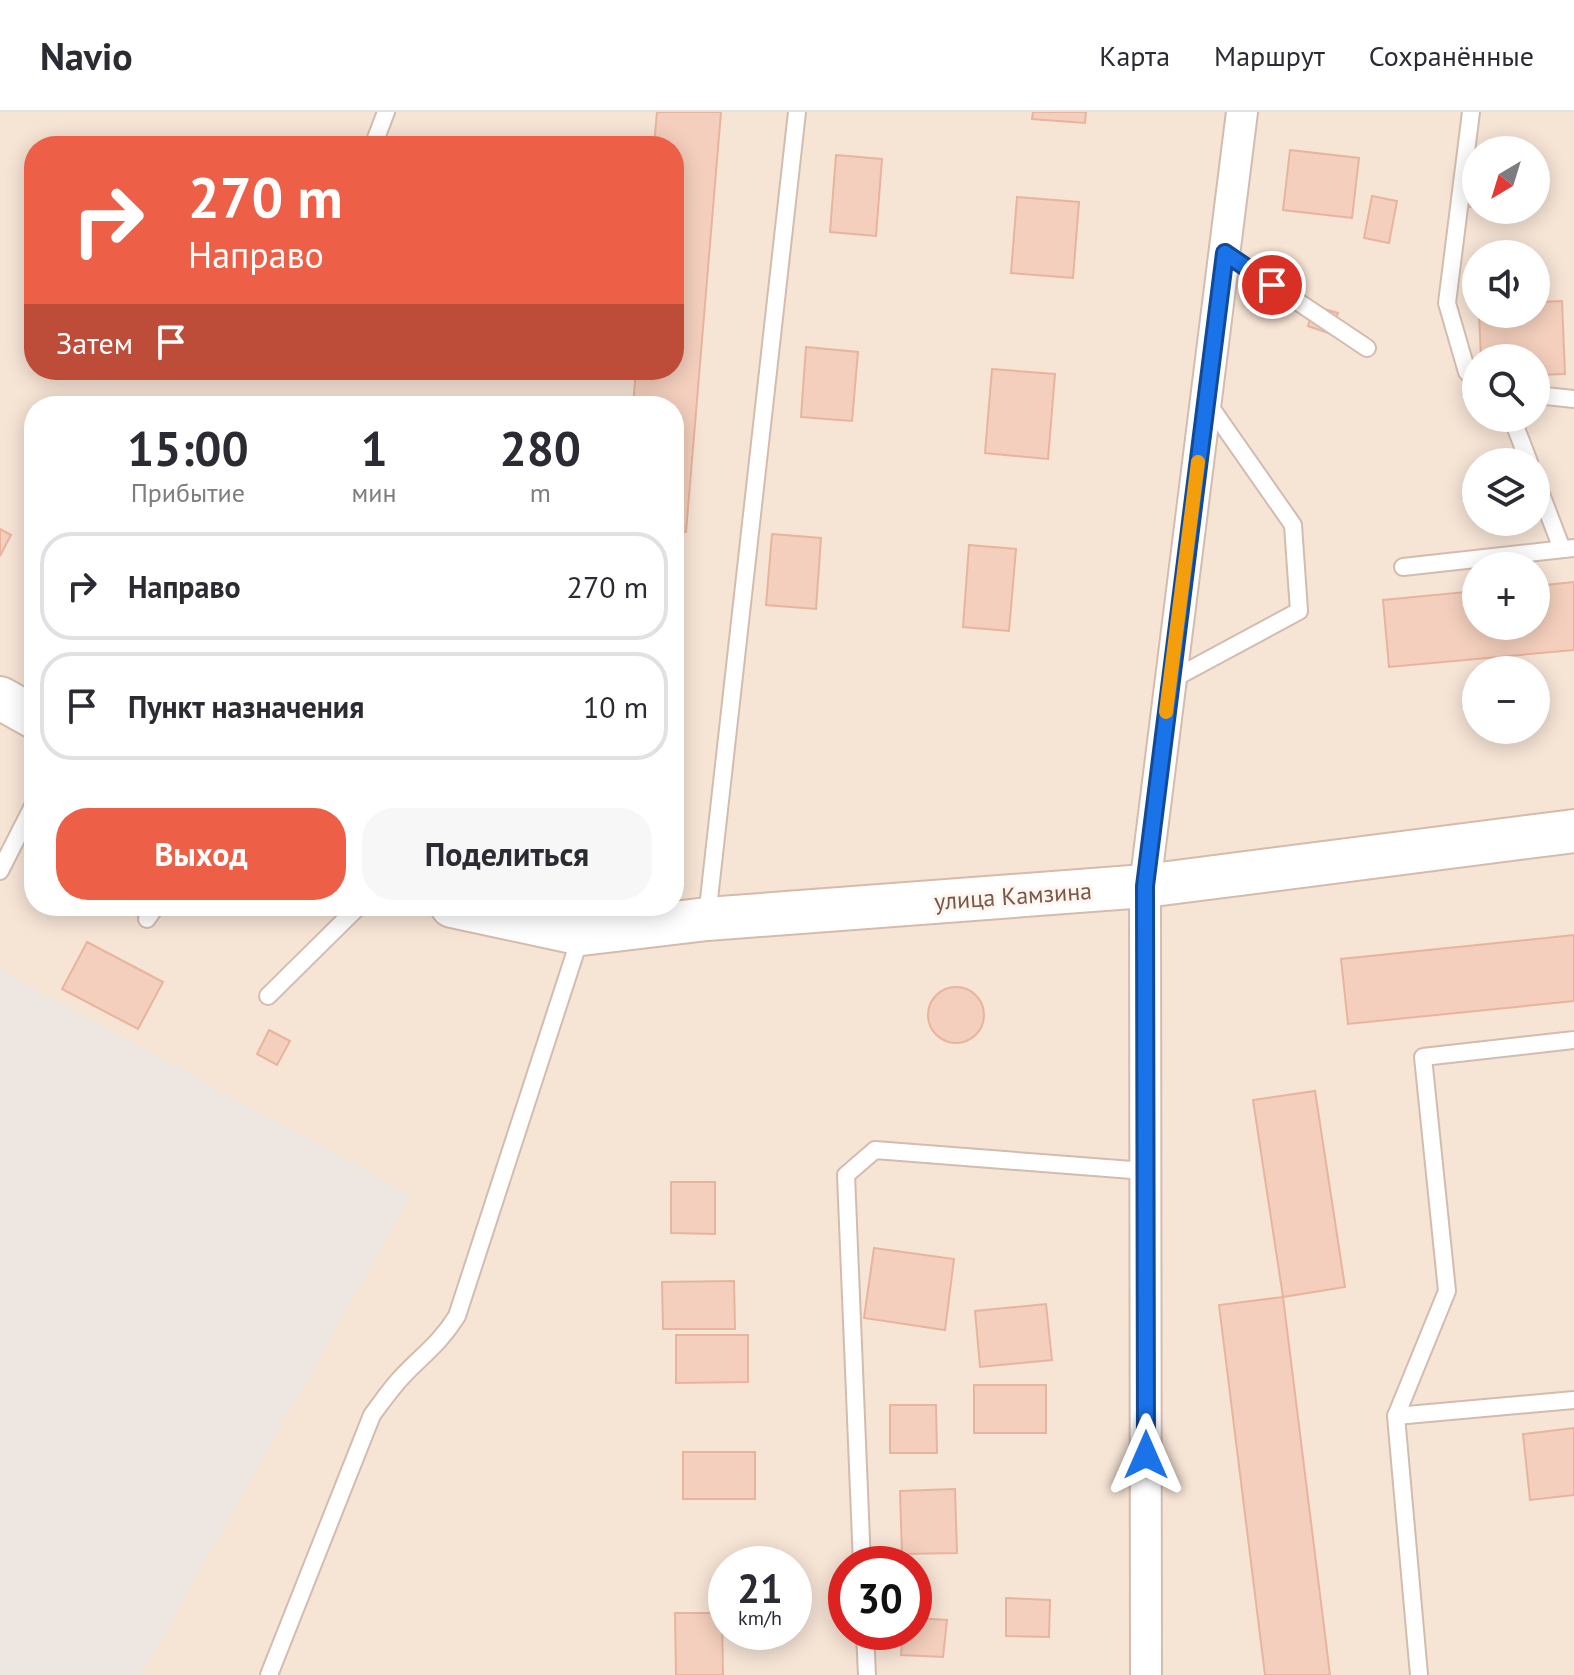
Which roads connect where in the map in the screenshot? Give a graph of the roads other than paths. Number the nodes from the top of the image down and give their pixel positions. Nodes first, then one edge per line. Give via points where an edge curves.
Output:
1 (386, 112) edge
2 (797, 112) edge
3 (1242, 112) edge
4 (1471, 112) edge
5 (377, 136) edge
6 (1225, 253) junction
7 (1367, 348) dead end
8 (1462, 355) edge
9 (1550, 396) edge
10 (1574, 399) edge
11 (1206, 400) junction
12 (1550, 510) edge
13 (1568, 548) edge
14 (1403, 567) dead end
15 (1171, 680) junction
16 (0, 698) edge
17 (24, 711) edge
18 (24, 824) edge
19 (1574, 831) edge
20 (0, 871) edge
21 (1145, 886) junction
22 (349, 916) edge
23 (498, 916) edge
24 (707, 919) junction
25 (582, 934) junction
26 (268, 996) dead end
27 (1574, 1040) edge
28 (1145, 1171) junction
29 (1574, 1400) edge
30 (1396, 1416) junction
31 (861, 1546) edge
32 (866, 1650) edge
33 (269, 1675) edge
34 (867, 1675) edge
35 (1146, 1675) edge
36 (1419, 1675) edge

1 - 5 lane
2 - 24 lane
3 - 6 street
4 - 8 lane via 1447,303
6 - 7 lane
6 - 11 street
9 - 10 lane
11 - 15 street
11 - 15 lane via 1293,525 1299,611
12 - 13 lane
13 - 14 lane
15 - 21 street
16 - 17 street
18 - 20 lane
19 - 21 street, улица Камзина
21 - 24 street, улица Камзина
21 - 28 street
22 - 26 lane
23 - 25 street, улица Камзина
24 - 25 street, улица Камзина
25 - 33 lane via 457,1316 372,1415
27 - 30 lane via 1423,1057 1447,1291
28 - 31 lane via 875,1150 846,1175
28 - 35 street
29 - 30 lane
30 - 36 lane
32 - 34 lane

